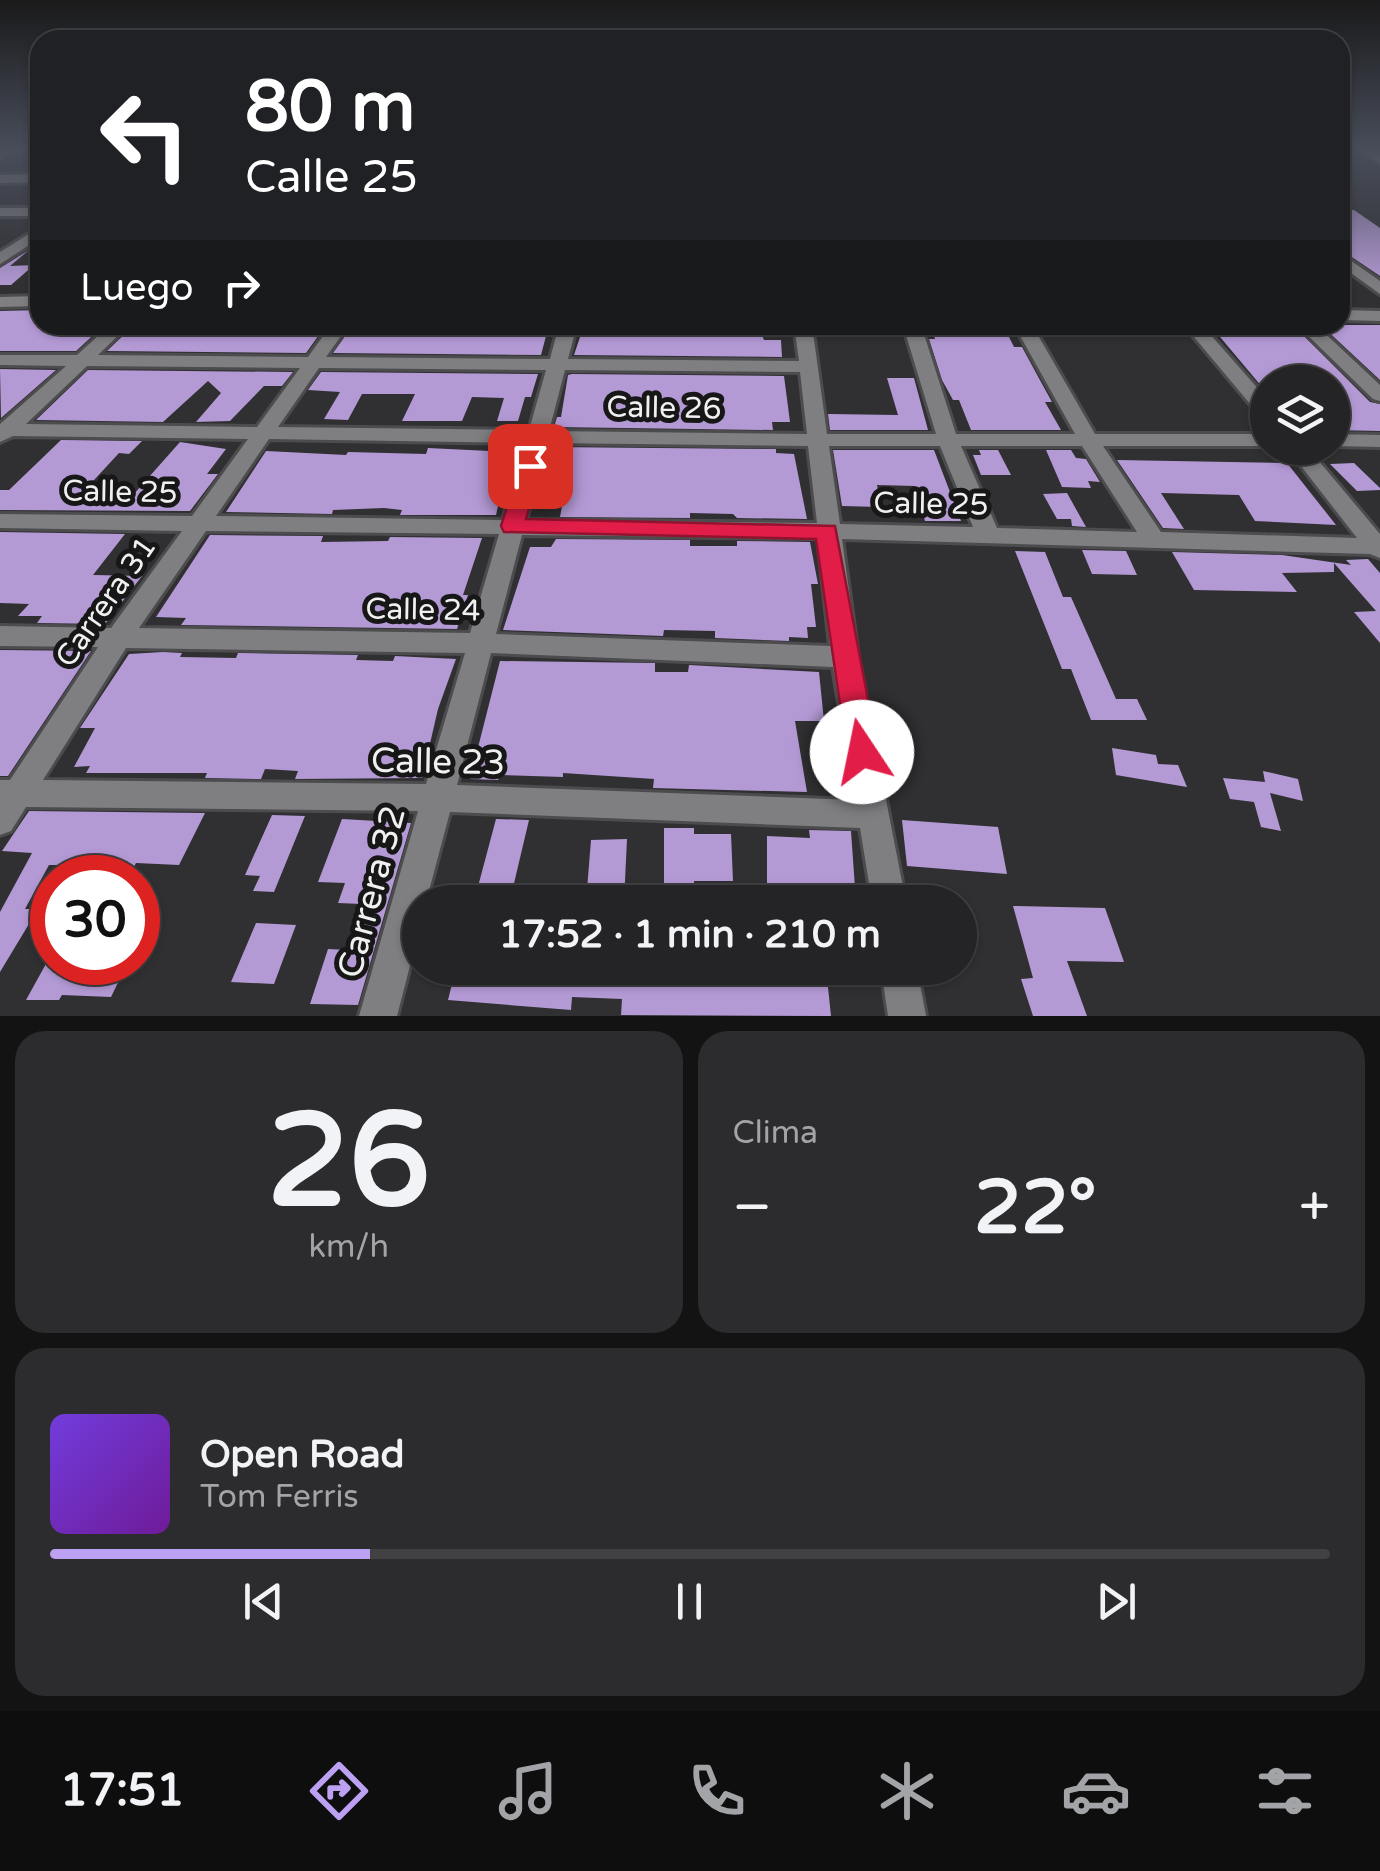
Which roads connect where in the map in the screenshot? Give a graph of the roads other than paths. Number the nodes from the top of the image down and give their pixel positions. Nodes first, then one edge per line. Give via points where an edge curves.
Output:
1 (0, 212) edge
2 (30, 212) edge
3 (30, 237) edge
4 (30, 253) edge
5 (3, 255) edge
6 (1350, 266) edge
7 (1380, 289) edge
8 (0, 302) edge
9 (30, 302) edge
10 (1350, 315) edge
11 (1380, 316) edge
12 (109, 335) edge
13 (333, 335) edge
14 (565, 335) edge
15 (804, 335) edge
16 (915, 335) edge
17 (1030, 335) edge
18 (1202, 335) edge
19 (1317, 335) edge
20 (0, 360) edge
21 (82, 360) junction
22 (558, 362) junction
23 (314, 363) junction
24 (806, 368) junction
25 (1250, 391) edge
26 (1380, 395) edge
27 (3, 433) edge
28 (264, 434) junction
29 (540, 436) junction
30 (814, 440) junction
31 (1250, 440) edge
32 (1350, 440) edge
33 (948, 441) junction
34 (1380, 441) edge
35 (1089, 442) junction
36 (1311, 465) edge
37 (0, 520) edge
38 (201, 522) junction
39 (512, 526) junction
40 (826, 531) junction
41 (988, 535) junction
42 (1153, 538) junction
43 (1379, 547) edge
44 (0, 636) edge
45 (118, 638) junction
46 (480, 644) junction
47 (845, 657) junction
48 (9, 794) edge
49 (436, 798) junction
50 (874, 815) junction
51 (0, 822) edge
52 (886, 885) edge
53 (902, 985) edge
54 (378, 1016) edge
55 (907, 1016) edge

1 - 2 street
3 - 5 street
4 - 5 street
6 - 7 street
8 - 9 street
10 - 11 street
12 - 21 street
13 - 23 street, Carrera 31
14 - 22 street, Carrera 32
15 - 24 street
16 - 33 street
17 - 35 street
18 - 25 street
19 - 26 street
20 - 21 street
21 - 23 street
21 - 27 street
22 - 23 street
22 - 24 street
22 - 29 street, Carrera 32
23 - 28 street, Carrera 31
24 - 30 street
27 - 28 street, Calle 26
28 - 29 street, Calle 26
28 - 38 street, Carrera 31
29 - 30 street, Calle 26
29 - 39 street, Carrera 32
30 - 33 street, Calle 26
30 - 40 street
31 - 35 street, Calle 26
32 - 34 street
33 - 35 street, Calle 26
33 - 41 street
35 - 42 street
36 - 43 street
37 - 38 street, Calle 25
38 - 39 street, Calle 25
38 - 45 street, Carrera 31
39 - 40 street, Calle 25
39 - 46 street, Carrera 32
40 - 41 street, Calle 25
40 - 47 street
41 - 42 street, Calle 25
42 - 43 street, Calle 25
44 - 45 street, Calle 24
45 - 46 street, Calle 24
45 - 48 street, Carrera 31
46 - 47 street, Calle 24
46 - 49 street, Carrera 32
47 - 50 street
48 - 49 street, Calle 23
48 - 51 street, Carrera 31
49 - 50 street, Calle 23
49 - 54 street, Carrera 32
50 - 52 street
53 - 55 street

